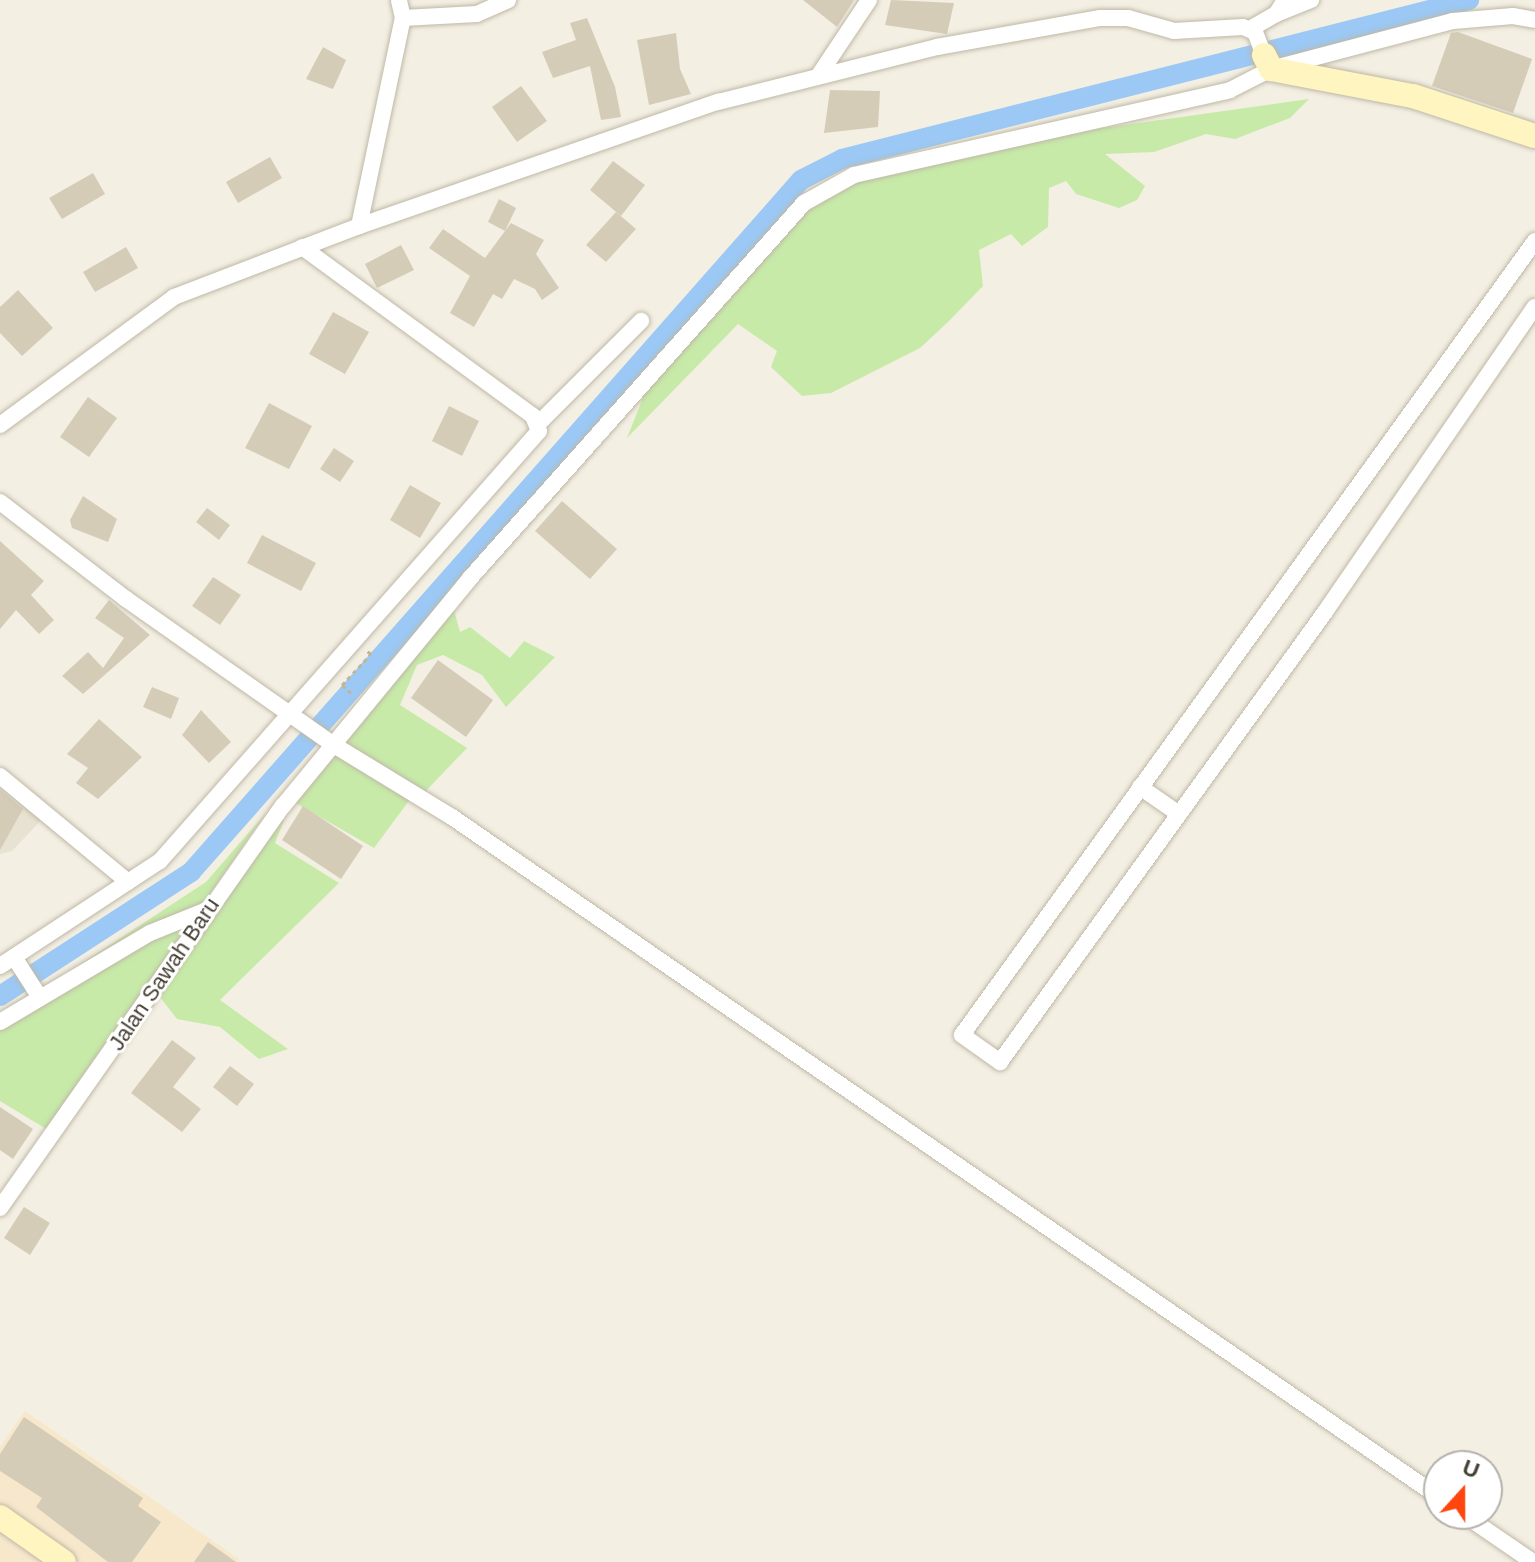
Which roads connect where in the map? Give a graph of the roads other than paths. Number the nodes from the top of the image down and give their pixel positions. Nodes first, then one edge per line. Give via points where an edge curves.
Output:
1 (399, 0) edge
2 (508, 0) edge
3 (869, 0) edge
4 (1311, 0) edge
5 (1280, 7) edge
6 (403, 18) junction
7 (1535, 20) edge
8 (1252, 31) junction
9 (1267, 62) junction
10 (819, 75) junction
11 (1535, 136) edge
12 (359, 226) junction
13 (1535, 241) edge
14 (302, 247) junction
15 (1535, 307) edge
16 (641, 321) dead end
17 (1, 420) edge
18 (538, 424) junction
19 (0, 502) edge
20 (294, 716) junction
21 (329, 741) junction
22 (0, 776) edge
23 (1140, 787) junction
24 (1179, 814) junction
25 (128, 882) junction
26 (207, 910) junction
27 (11, 962) edge
28 (36, 992) junction
29 (0, 1022) edge
30 (0, 1208) edge
31 (1423, 1486) edge
32 (0, 1517) edge
33 (1486, 1530) edge
34 (64, 1562) edge
35 (1533, 1562) edge

1 - 6 street
2 - 6 street via 477,14
3 - 10 street
4 - 5 street
5 - 8 street
6 - 12 street
7 - 9 street, Jalan Sawah Baru via 1513,16 1453,21
8 - 9 street
8 - 10 street via 1174,31 1128,18 1100,18
9 - 11 street via 1413,96
9 - 21 street, Jalan Sawah Baru via 1230,90 854,175 804,203
10 - 12 street via 718,102
12 - 14 street
13 - 23 street
14 - 17 street via 174,297
14 - 18 street
15 - 24 street
16 - 18 street
18 - 20 street via 529,448
19 - 20 street via 126,599
20 - 21 street
20 - 25 street via 160,861
21 - 26 street, Jalan Sawah Baru
21 - 31 street via 452,817
22 - 25 street
23 - 24 street
23 - 24 street via 962,1035 1000,1062
25 - 27 street
26 - 28 street
26 - 30 street, Jalan Sawah Baru
27 - 28 street
28 - 29 street
32 - 34 street
33 - 35 street

